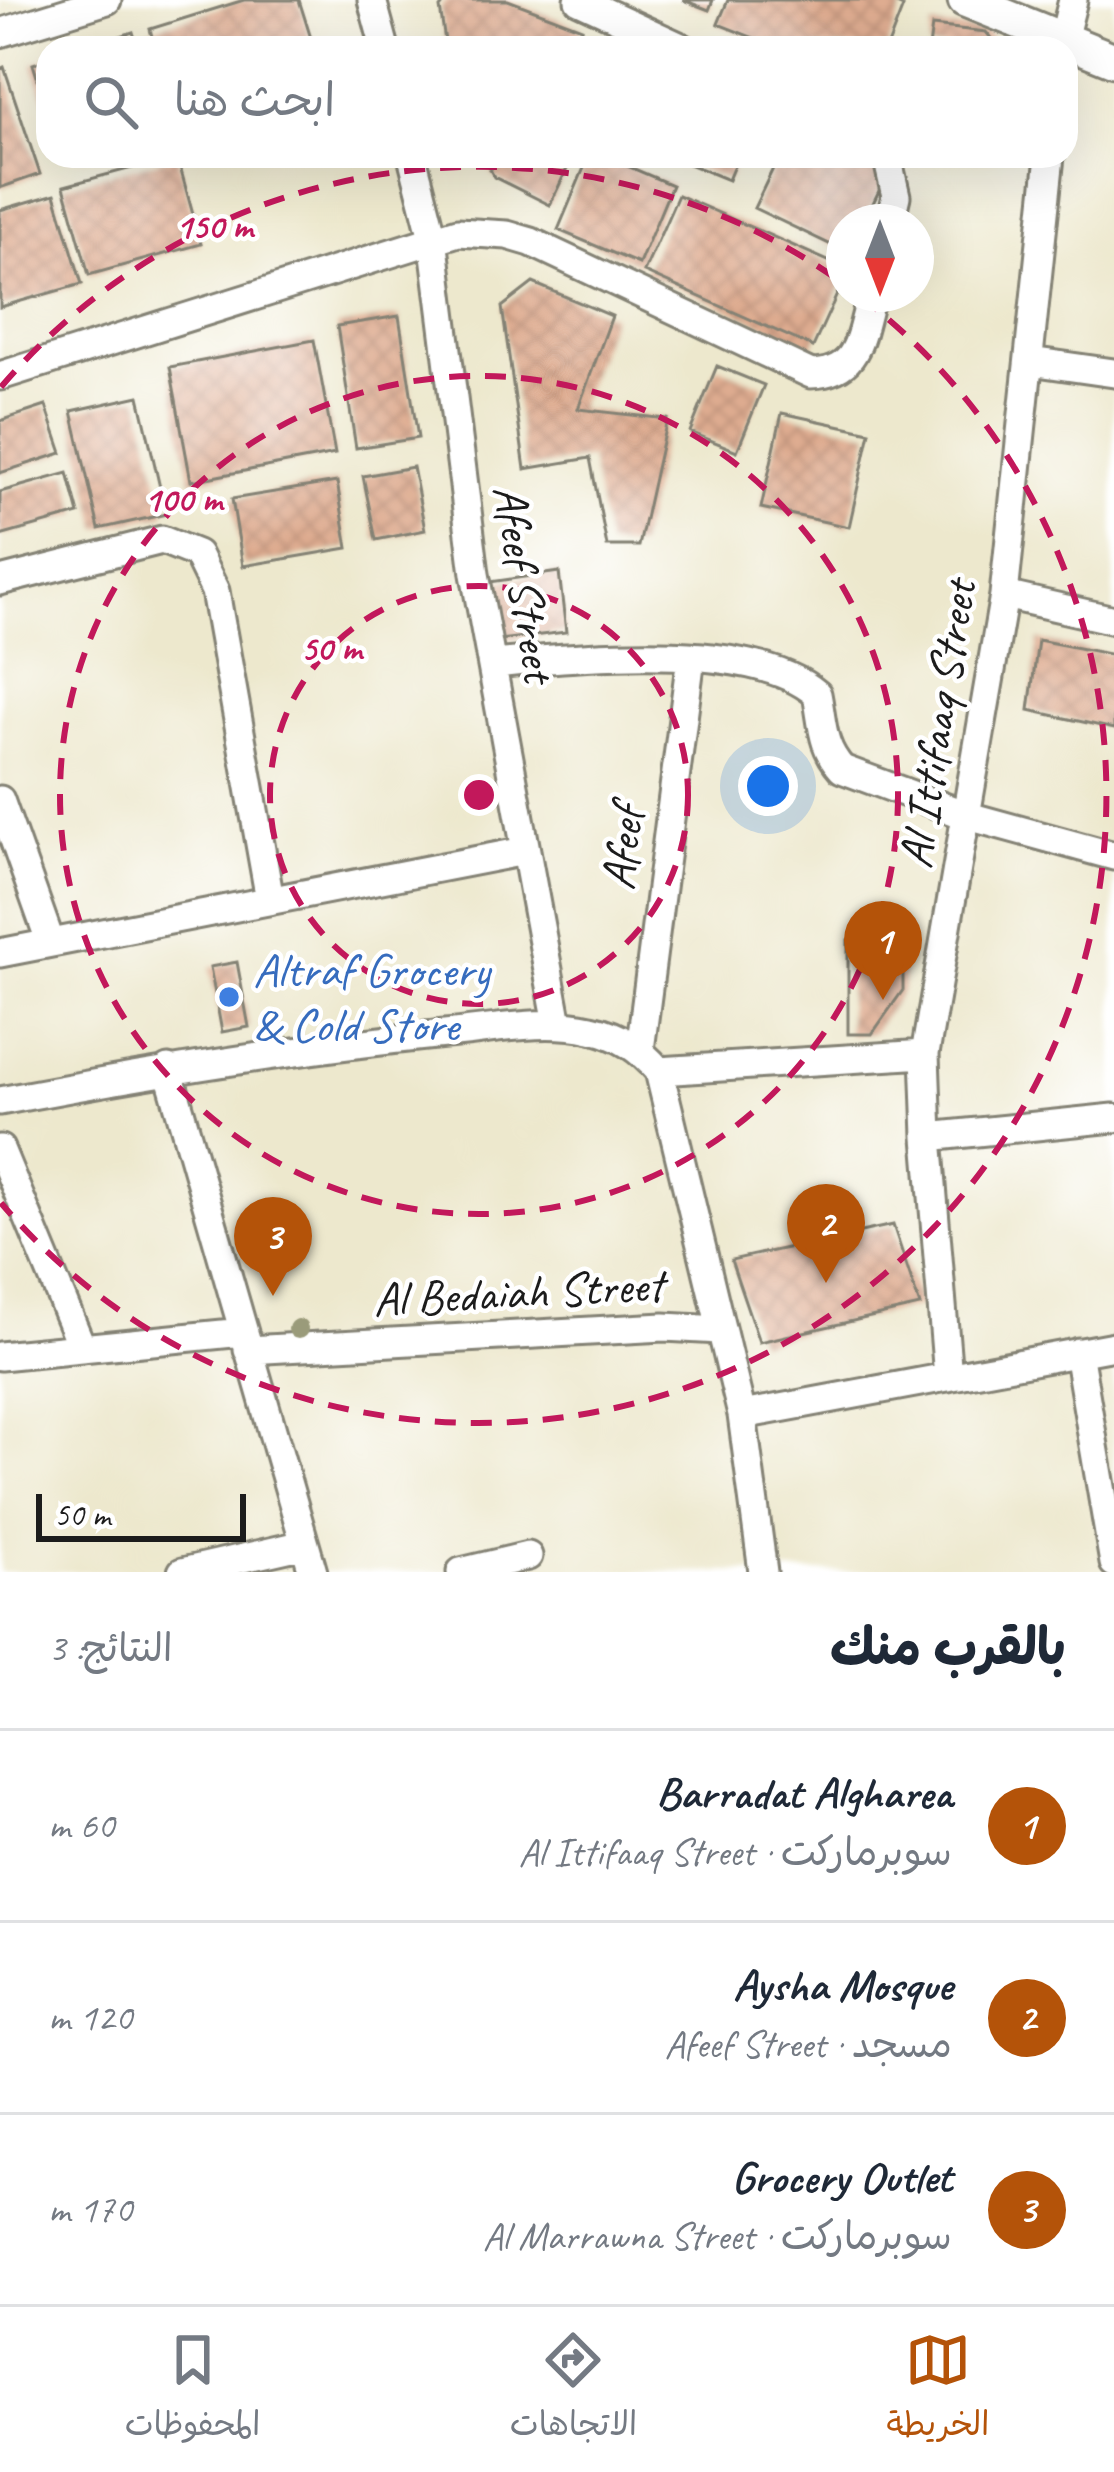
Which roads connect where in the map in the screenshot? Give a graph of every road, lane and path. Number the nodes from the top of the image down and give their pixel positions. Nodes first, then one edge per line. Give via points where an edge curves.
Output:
1 (107, 0) edge
2 (373, 0) edge
3 (579, 0) edge
4 (965, 0) edge
5 (1073, 0) edge
6 (0, 33) edge
7 (382, 36) edge
8 (657, 36) edge
9 (1042, 36) edge
10 (1063, 36) edge
11 (1078, 50) edge
12 (1114, 60) edge
13 (415, 168) edge
14 (890, 168) edge
15 (1049, 168) edge
16 (894, 204) edge
17 (433, 238) junction
18 (866, 312) edge
19 (1030, 362) junction
20 (1114, 373) edge
21 (0, 376) edge
22 (0, 581) edge
23 (1004, 595) junction
24 (1114, 620) edge
25 (692, 657) junction
26 (492, 664) junction
27 (0, 800) edge
28 (968, 817) junction
29 (525, 851) junction
30 (1114, 856) edge
31 (270, 899) junction
32 (50, 941) junction
33 (0, 953) edge
34 (558, 1024) junction
35 (926, 1054) junction
36 (650, 1061) junction
37 (169, 1069) junction
38 (0, 1101) edge
39 (1114, 1118) edge
40 (928, 1137) junction
41 (0, 1150) edge
42 (721, 1330) junction
43 (246, 1341) junction
44 (1114, 1346) edge
45 (82, 1348) junction
46 (1078, 1352) junction
47 (0, 1356) edge
48 (948, 1377) junction
49 (742, 1415) junction
50 (528, 1556) dead end
51 (309, 1558) edge
52 (1114, 1563) edge
53 (182, 1572) edge
54 (461, 1572) edge
55 (764, 1572) edge

1 - 6 street
2 - 7 street
3 - 8 street
4 - 9 street
5 - 10 street
11 - 12 street
13 - 17 street, Afeef Street
14 - 16 street
15 - 19 street, Al Ittifaaq Street
17 - 18 street via 483,232 531,242 811,374 836,374 850,361
17 - 21 street
17 - 26 street, Afeef Street
19 - 20 street
19 - 23 street, Al Ittifaaq Street
22 - 31 street via 162,541 197,554 215,591
23 - 24 street
23 - 28 street, Al Ittifaaq Street
25 - 26 street
25 - 28 street via 802,682 817,694 828,754 842,769
25 - 36 street, Afeef
26 - 29 street, Afeef Street
27 - 32 street
28 - 30 street
28 - 35 street, Al Ittifaaq Street
29 - 31 street
29 - 34 street, Afeef Street
31 - 32 street
32 - 33 street
34 - 36 street via 604,1032
34 - 37 street
35 - 36 street
35 - 40 street, Al Ittifaaq Street
36 - 42 street
37 - 38 street
37 - 43 street
39 - 40 street
40 - 48 street, Al Ittifaaq Street
41 - 45 street
42 - 43 street, Al Bedaiah Street
42 - 49 street
43 - 45 street, Al Bedaiah Street
43 - 51 street
44 - 46 street
45 - 47 street, Al Bedaiah Street
46 - 48 street
46 - 52 street
48 - 49 street
49 - 55 street
50 - 54 street
51 - 53 street

